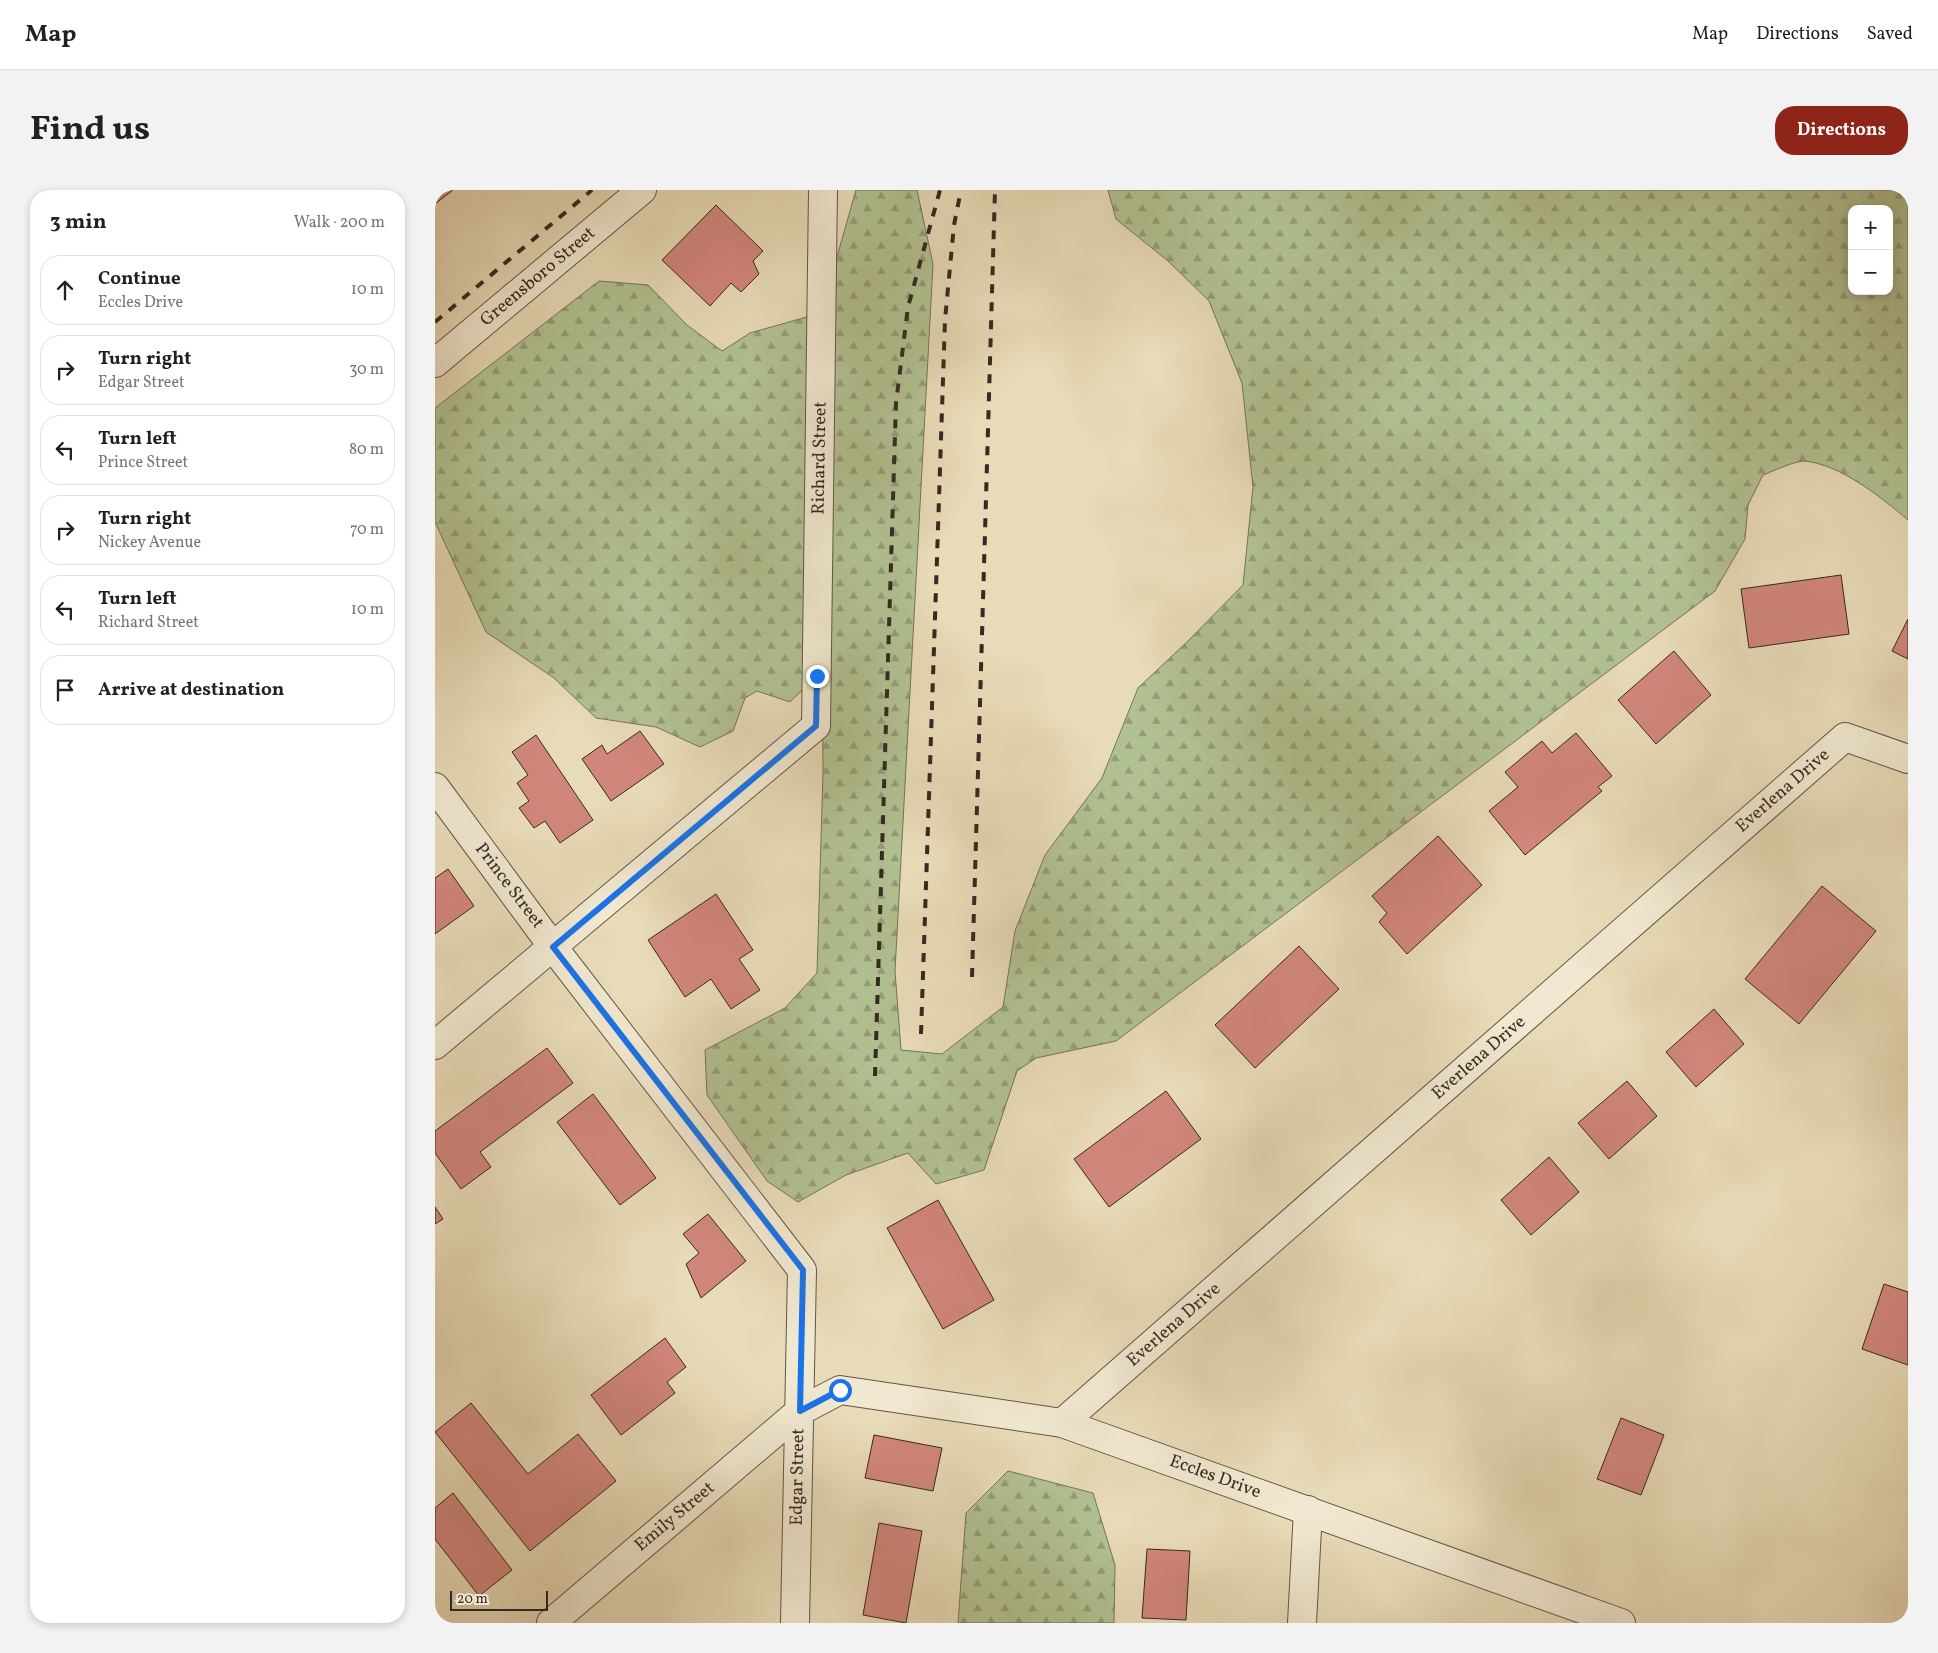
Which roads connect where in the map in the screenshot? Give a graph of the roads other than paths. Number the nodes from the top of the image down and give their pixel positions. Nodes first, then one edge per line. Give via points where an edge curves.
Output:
1 (642, 190) edge
2 (823, 190) edge
3 (435, 363) edge
4 (1908, 759) edge
5 (435, 787) edge
6 (553, 947) junction
7 (435, 1045) edge
8 (803, 1270) joint
9 (800, 1411) junction
10 (1062, 1423) junction
11 (1308, 1510) junction
12 (551, 1623) edge
13 (795, 1623) edge
14 (1302, 1623) edge
15 (1621, 1623) edge

1 - 3 street, Greensboro Street
2 - 6 street, Richard Street via 816,726
4 - 10 street, Everlena Drive via 1845,737
5 - 6 street, Prince Street
6 - 7 street
6 - 8 street, Prince Street
8 - 9 street, Edgar Street
9 - 10 street, Eccles Drive via 840,1390
9 - 12 street, Emily Street
9 - 13 street, Edgar Street
10 - 11 street, Eccles Drive
11 - 14 street
11 - 15 street, Eccles Drive

